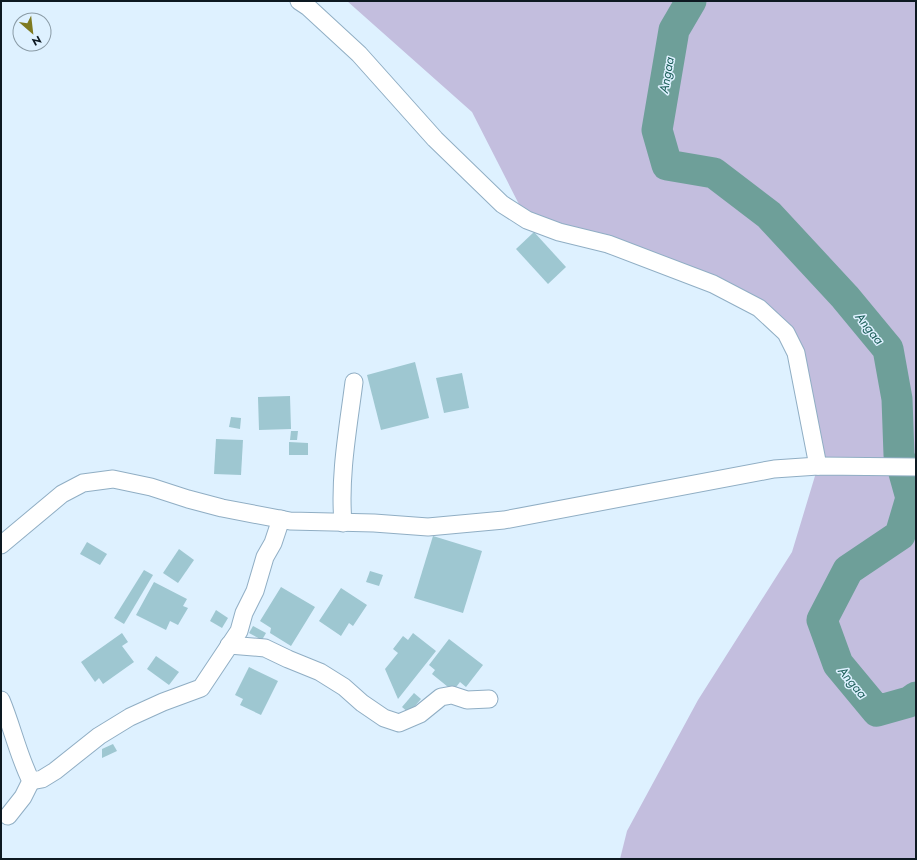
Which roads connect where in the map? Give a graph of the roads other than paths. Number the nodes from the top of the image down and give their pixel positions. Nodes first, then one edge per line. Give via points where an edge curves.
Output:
1 (299, 1) edge
2 (354, 382) dead end
3 (818, 466) junction
4 (916, 467) edge
5 (281, 519) junction
6 (343, 523) junction
7 (1, 545) edge
8 (229, 645) junction
9 (489, 699) dead end
10 (1, 700) edge
11 (31, 781) junction
12 (8, 816) dead end

1 - 3 street via 308,6 359,54 435,138 502,204 527,220 559,232 608,244 713,284 759,308 786,333 796,353
2 - 6 street via 344,462
3 - 4 street
3 - 6 street via 774,469 504,520 428,527
5 - 6 street
5 - 7 street via 222,508 151,487 113,479 83,483 62,494
5 - 8 street via 239,631
8 - 9 street via 265,648 320,672 384,718 399,723 420,714 441,697 452,695 467,700
8 - 11 street via 201,688 130,717 98,736 55,772
10 - 11 street
11 - 12 street via 23,797

